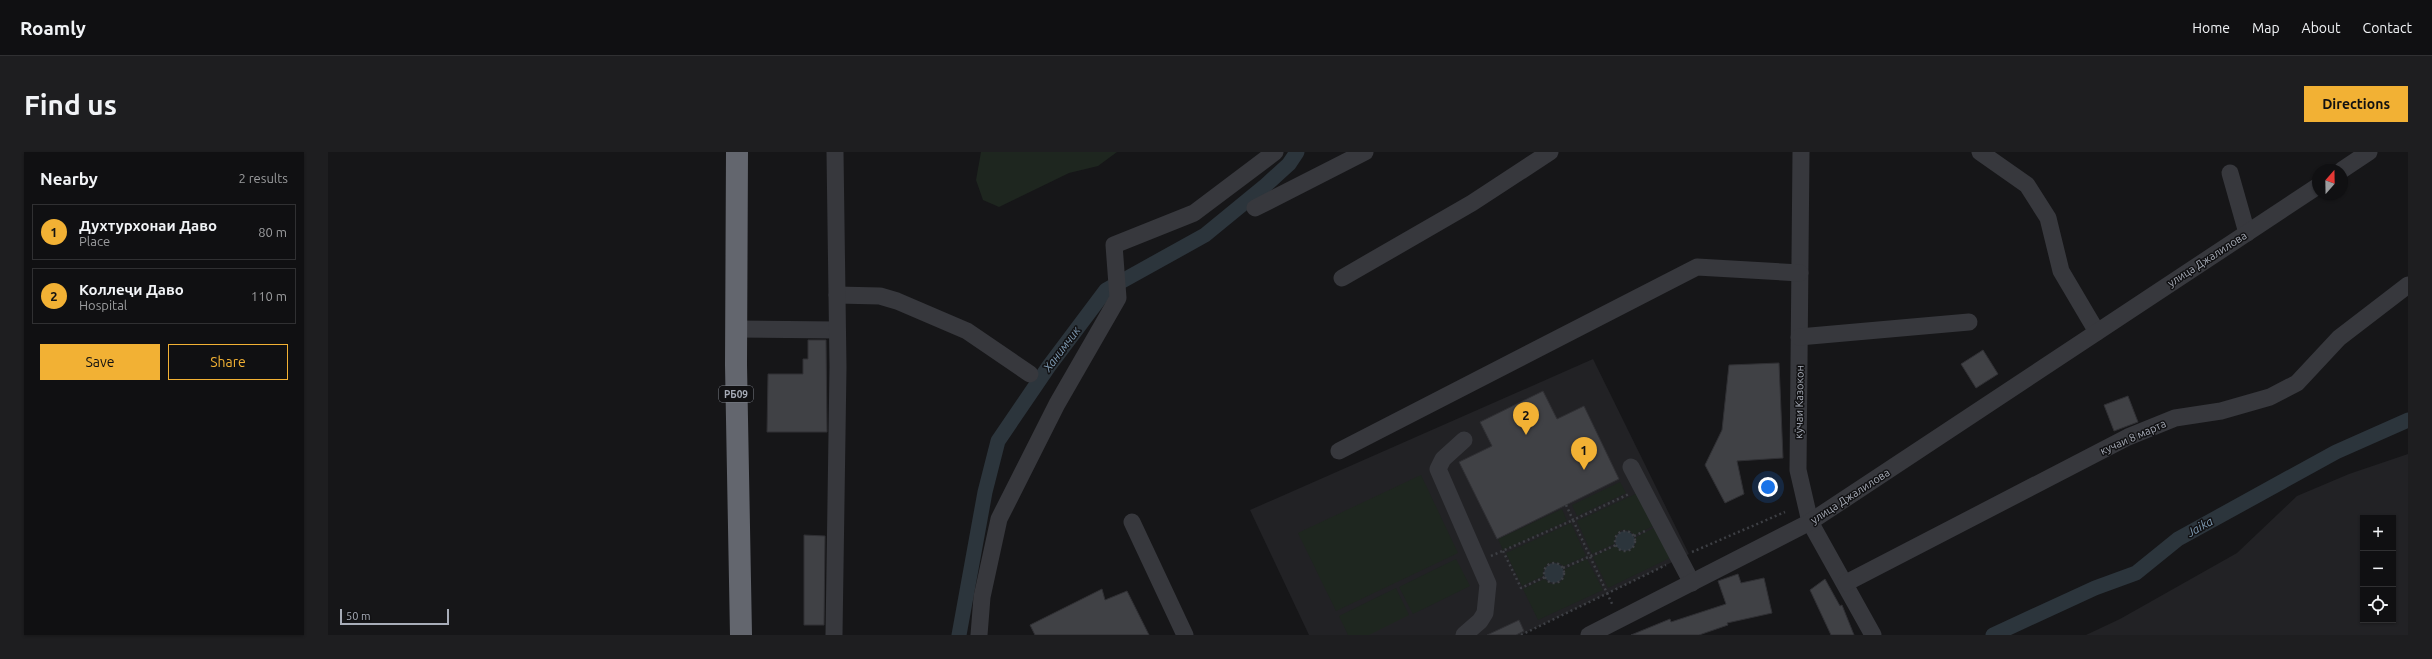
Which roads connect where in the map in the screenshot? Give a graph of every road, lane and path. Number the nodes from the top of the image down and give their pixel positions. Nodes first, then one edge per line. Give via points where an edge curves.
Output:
1 (736, 152) edge
2 (835, 152) edge
3 (1275, 152) edge
4 (1365, 152) edge
5 (1550, 152) edge
6 (1801, 152) edge
7 (1980, 152) edge
8 (2369, 152) edge
9 (2348, 166) edge
10 (2230, 173) dead end
11 (2312, 190) edge
12 (1255, 208) dead end
13 (2247, 233) junction
14 (1800, 273) junction
15 (1342, 278) dead end
16 (2408, 285) edge
17 (837, 295) junction
18 (1969, 322) dead end
19 (735, 330) junction
20 (837, 330) junction
21 (2097, 332) junction
22 (1799, 337) junction
23 (1030, 374) dead end
24 (1464, 440) dead end
25 (1339, 451) dead end
26 (1631, 467) dead end
27 (1643, 488) junction
28 (1566, 505) dead end
29 (1785, 512) dead end
30 (1573, 520) junction
31 (1132, 522) dead end
32 (1810, 522) junction
33 (1645, 531) dead end
34 (1634, 536) junction
35 (1616, 545) junction
36 (1486, 550) dead end
37 (1503, 551) junction
38 (1590, 556) junction
39 (1680, 558) junction
40 (1563, 568) junction
41 (1545, 577) junction
42 (1692, 583) junction
43 (1846, 583) junction
44 (1607, 593) junction
45 (1619, 620) junction
46 (1872, 634) edge
47 (740, 635) edge
48 (834, 635) edge
49 (978, 635) edge
50 (1185, 635) edge
51 (1464, 635) edge
52 (1521, 635) edge
53 (1589, 635) edge

1 - 19 highway, РБ09
2 - 17 street
3 - 49 street via 1194,213 1114,245 1118,298 1057,404 999,519 982,597
4 - 12 street
5 - 15 street via 1472,203
6 - 14 street, кӯчаи Казокон
7 - 21 street via 2027,185 2040,205 2048,218 2061,271
8 - 9 street
10 - 13 street
11 - 13 street, улица Джалилова
13 - 21 street, улица Джалилова
14 - 22 street, кӯчаи Казокон
14 - 25 street via 1697,267
16 - 43 street, кучаи 8 марта via 2339,338 2297,383 2270,397 2221,411 2175,418 2128,437
17 - 20 street
17 - 23 street via 880,296 897,300 967,331
18 - 22 street
19 - 20 street
19 - 47 highway, РБ09
20 - 48 street
21 - 32 street, улица Джалилова
22 - 32 street, кӯчаи Казокон via 1798,470
24 - 51 street via 1443,459 1438,469 1488,584 1485,613 1480,622
26 - 27 street
27 - 30 path
27 - 39 street
28 - 30 path
29 - 39 path
30 - 37 path
30 - 38 path
31 - 50 street
32 - 42 street, улица Джалилова
32 - 43 street, кӯчаи Казокон
33 - 34 path
34 - 35 path via 1626,530 1620,532 1616,537
34 - 35 path via 1635,544 1628,550 1622,550
35 - 38 path
36 - 37 path via 1489,557
37 - 41 path via 1521,588
38 - 40 path
38 - 44 path
39 - 42 street
39 - 44 path
40 - 41 path via 1556,563 1550,564 1545,568
40 - 41 path via 1564,576 1559,582 1553,583
42 - 45 street, улица Джалилова
43 - 46 street, кӯчаи Казокон
44 - 45 path
44 - 52 path
45 - 53 street, улица Джалилова

